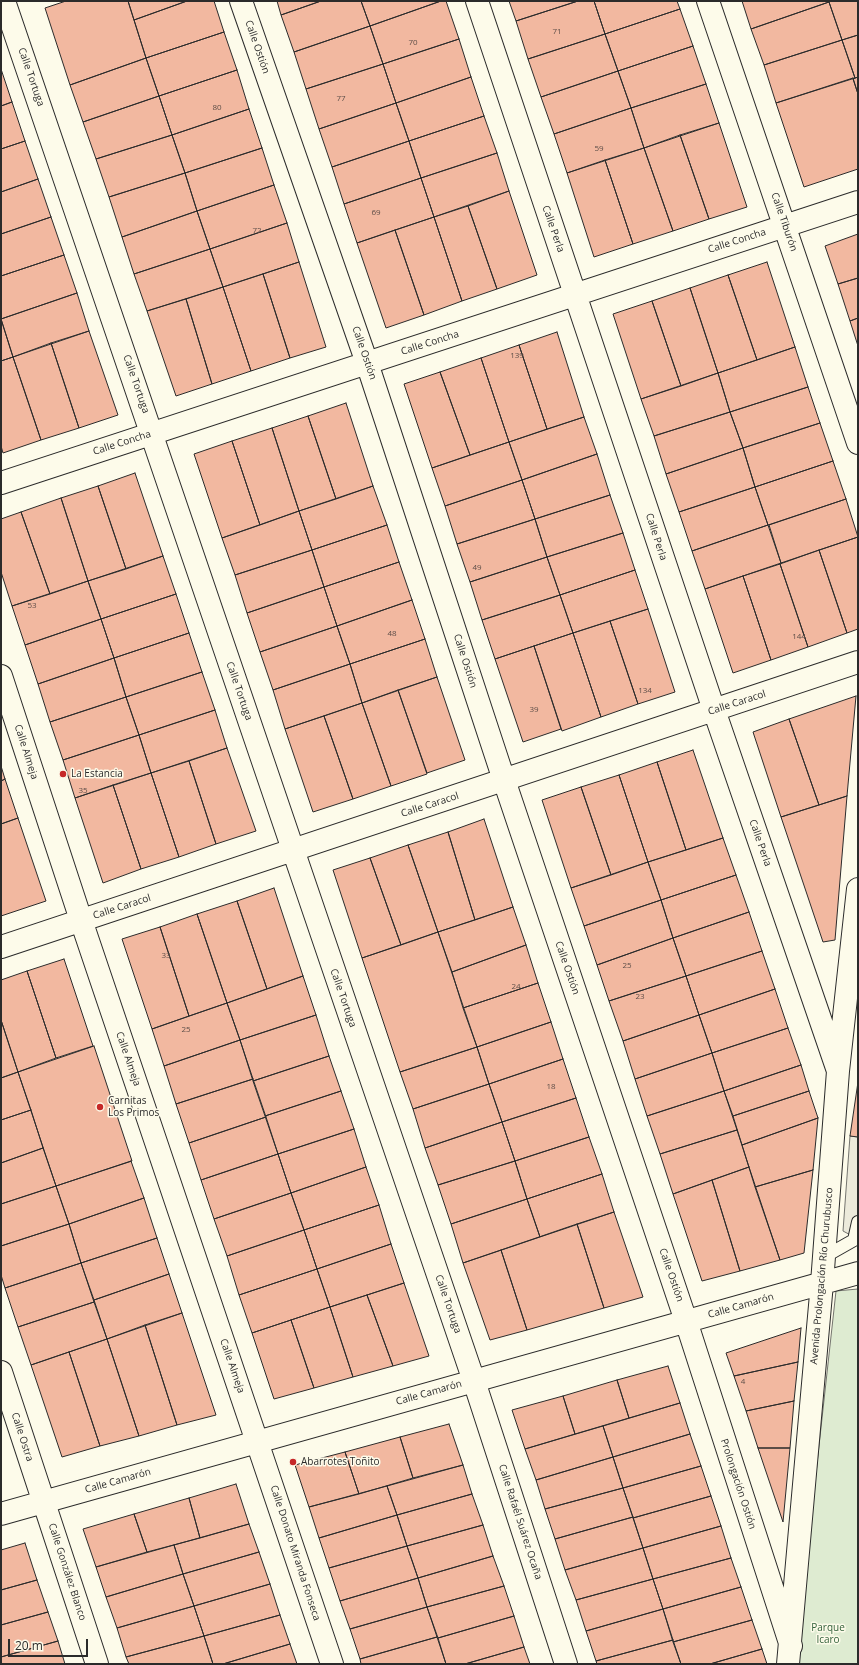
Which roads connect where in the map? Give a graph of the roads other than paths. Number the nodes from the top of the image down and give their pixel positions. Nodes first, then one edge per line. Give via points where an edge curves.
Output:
1 (4, 1) edge
2 (241, 1) edge
3 (477, 1) edge
4 (708, 1) edge
5 (858, 202) edge
6 (785, 225) junction
7 (575, 295) junction
8 (368, 363) junction
9 (152, 433) junction
10 (858, 444) edge
11 (1, 483) edge
12 (858, 662) edge
13 (1, 676) edge
14 (714, 710) junction
15 (504, 780) junction
16 (292, 850) junction
17 (858, 888) edge
18 (81, 920) junction
19 (1, 947) edge
20 (838, 1071) junction
21 (858, 1222) edge
22 (824, 1257) junction
23 (858, 1273) edge
24 (822, 1283) junction
25 (686, 1321) junction
26 (1, 1372) edge
27 (474, 1381) junction
28 (258, 1442) junction
29 (44, 1502) junction
30 (1, 1514) edge
31 (789, 1655) edge
32 (97, 1664) edge
33 (332, 1664) edge
34 (566, 1664) edge

1 - 9 street, Calle Tortuga
2 - 8 street, Calle Ostión
3 - 7 street, Calle Perla
4 - 6 street, Calle Tiburón
5 - 6 street, Calle Concha
6 - 7 street, Calle Concha
6 - 10 street, Calle Tiburón
7 - 8 street, Calle Concha
7 - 14 street, Calle Perla
8 - 9 street, Calle Concha
8 - 15 street, Calle Ostión
9 - 11 street, Calle Concha
9 - 16 street, Calle Tortuga
12 - 14 street, Calle Caracol
13 - 18 street, Calle Almeja
14 - 15 street, Calle Caracol
14 - 20 street, Calle Perla
15 - 16 street, Calle Caracol
15 - 25 street, Calle Ostión
16 - 18 street, Calle Caracol
16 - 27 street, Calle Tortuga
17 - 20 street, Avenida Prolongación Río Churubusco
18 - 19 street, Calle Caracol
18 - 28 street, Calle Almeja
20 - 22 street, Avenida Prolongación Río Churubusco
21 - 22 lane via 854,1240
22 - 24 street, Avenida Prolongación Río Churubusco
23 - 24 street, Calle Camarón
24 - 25 street, Calle Camarón
24 - 31 street, Avenida Prolongación Río Churubusco
25 - 27 street, Calle Camarón
25 - 31 street, Prolongación Ostión
26 - 29 street, Calle Ostra
27 - 28 street, Calle Camarón
27 - 34 street, Calle Rafaél Suárez Ocaña
28 - 29 street, Calle Camarón
28 - 33 street, Calle Donato Miranda Fonseca
29 - 30 street, Calle Camarón
29 - 32 street, Calle González Blanco

